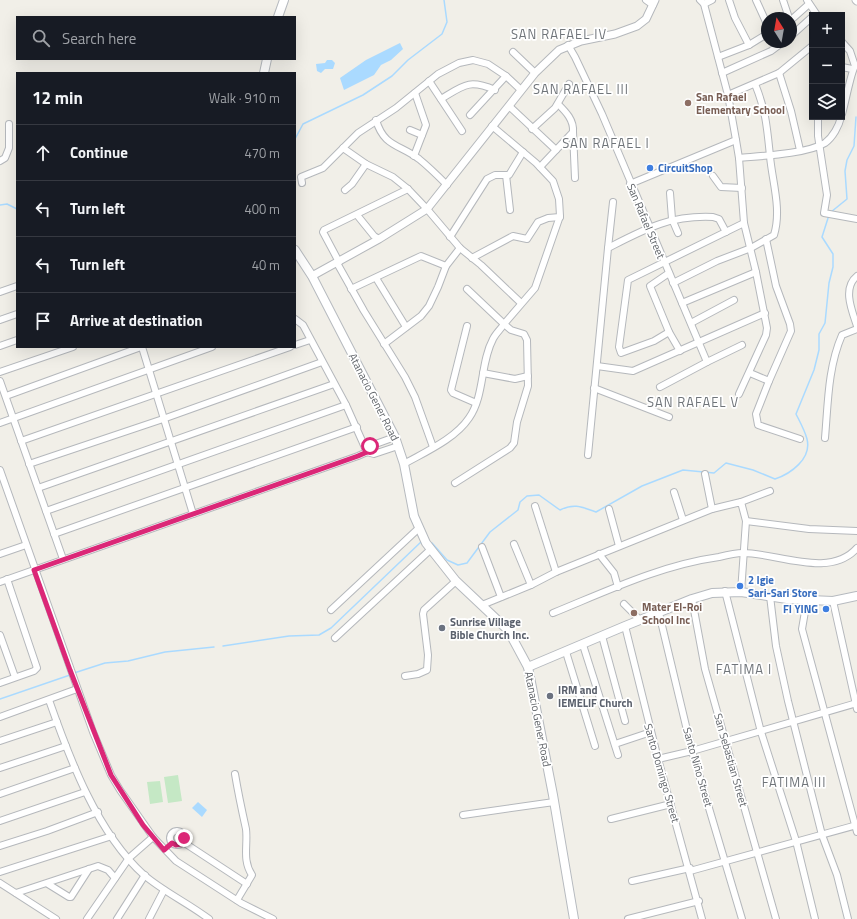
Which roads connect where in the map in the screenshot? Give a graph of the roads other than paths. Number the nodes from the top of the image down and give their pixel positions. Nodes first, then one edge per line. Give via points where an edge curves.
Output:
1 (284, 0) edge
2 (646, 0) edge
3 (712, 0) edge
4 (729, 0) edge
5 (756, 0) edge
6 (783, 0) edge
7 (654, 2) edge
8 (702, 2) edge
9 (808, 2) edge
10 (762, 12) edge
11 (787, 12) edge
12 (797, 12) edge
13 (813, 12) edge
14 (278, 16) edge
15 (809, 20) edge
16 (797, 31) edge
17 (761, 38) edge
18 (568, 45) junction
19 (749, 45) junction
20 (845, 45) edge
21 (775, 48) edge
22 (810, 48) edge
23 (513, 52) dead end
24 (718, 57) junction
25 (267, 60) edge
26 (845, 68) edge
27 (852, 69) junction
28 (264, 72) edge
29 (535, 73) junction
30 (722, 73) junction
31 (779, 74) junction
32 (506, 76) junction
33 (429, 81) junction
34 (569, 84) dead end
35 (755, 84) junction
36 (495, 90) junction
37 (521, 90) junction
38 (415, 93) junction
39 (728, 95) junction
40 (441, 99) junction
41 (558, 104) junction
42 (845, 104) edge
43 (509, 106) junction
44 (470, 115) dead end
45 (376, 120) junction
46 (818, 120) edge
47 (840, 120) edge
48 (9, 124) dead end
49 (492, 126) junction
50 (532, 129) junction
51 (410, 130) dead end
52 (462, 131) dead end
53 (573, 132) junction
54 (422, 136) junction
55 (736, 140) junction
56 (820, 145) junction
57 (343, 148) junction
58 (556, 150) junction
59 (800, 150) junction
60 (523, 152) junction
61 (770, 155) junction
62 (414, 156) junction
63 (739, 158) junction
64 (0, 161) edge
65 (366, 164) junction
66 (540, 167) junction
67 (506, 175) junction
68 (714, 176) dead end
69 (575, 178) dead end
70 (302, 183) dead end
71 (630, 184) junction
72 (447, 185) junction
73 (742, 188) junction
74 (408, 189) junction
75 (345, 190) dead end
76 (670, 193) dead end
77 (613, 202) dead end
78 (427, 209) junction
79 (510, 210) dead end
80 (357, 215) junction
81 (560, 218) junction
82 (857, 219) edge
83 (672, 220) junction
84 (744, 223) junction
85 (649, 227) junction
86 (726, 232) junction
87 (678, 233) dead end
88 (450, 237) junction
89 (380, 239) junction
90 (766, 239) junction
91 (460, 248) junction
92 (608, 248) junction
93 (751, 248) junction
94 (296, 252) edge
95 (472, 258) junction
96 (338, 262) junction
97 (663, 262) junction
98 (446, 266) junction
99 (756, 272) junction
100 (669, 273) junction
101 (312, 276) junction
102 (857, 276) edge
103 (376, 278) junction
104 (674, 283) junction
105 (16, 286) edge
106 (351, 289) junction
107 (467, 289) dead end
108 (0, 292) edge
109 (734, 300) dead end
110 (521, 303) junction
111 (682, 303) junction
112 (765, 313) junction
113 (16, 314) edge
114 (0, 320) edge
115 (296, 321) edge
116 (690, 322) junction
117 (504, 324) junction
118 (467, 326) dead end
119 (406, 327) junction
120 (857, 328) edge
121 (669, 332) junction
122 (16, 340) edge
123 (310, 340) junction
124 (699, 343) junction
125 (384, 344) junction
126 (296, 345) edge
127 (742, 345) dead end
128 (0, 346) edge
129 (70, 348) edge
130 (138, 348) edge
131 (141, 348) edge
132 (209, 348) edge
133 (287, 348) edge
134 (680, 351) junction
135 (322, 362) junction
136 (707, 362) junction
137 (597, 366) junction
138 (150, 370) junction
139 (0, 372) edge
140 (483, 373) junction
141 (750, 373) junction
142 (528, 376) junction
143 (0, 381) edge
144 (769, 381) junction
145 (334, 384) junction
146 (660, 387) dead end
147 (594, 388) junction
148 (156, 394) junction
149 (739, 394) dead end
150 (6, 396) junction
151 (476, 403) junction
152 (346, 405) junction
153 (669, 417) dead end
154 (13, 419) junction
155 (163, 419) junction
156 (0, 423) edge
157 (357, 427) junction
158 (395, 437) junction
159 (825, 438) dead end
160 (800, 439) dead end
161 (21, 441) junction
162 (169, 442) junction
163 (398, 446) junction
164 (433, 447) junction
165 (367, 452) junction
166 (588, 455) dead end
167 (29, 464) junction
168 (404, 464) junction
169 (178, 465) junction
170 (0, 470) edge
171 (705, 474) dead end
172 (455, 483) dead end
173 (38, 488) junction
174 (185, 489) junction
175 (770, 490) dead end
176 (674, 492) dead end
177 (741, 502) junction
178 (535, 506) dead end
179 (609, 509) dead end
180 (712, 509) junction
181 (46, 511) junction
182 (193, 514) junction
183 (684, 520) junction
184 (746, 521) junction
185 (857, 531) edge
186 (54, 534) junction
187 (424, 539) junction
188 (514, 544) dead end
189 (26, 546) junction
190 (619, 546) junction
191 (482, 547) dead end
192 (857, 548) edge
193 (1, 552) edge
194 (744, 553) junction
195 (599, 554) junction
196 (63, 559) junction
197 (34, 570) junction
198 (556, 572) junction
199 (7, 579) junction
200 (456, 581) junction
201 (0, 582) edge
202 (531, 585) junction
203 (618, 587) junction
204 (725, 591) junction
205 (741, 592) junction
206 (770, 596) junction
207 (857, 596) edge
208 (501, 597) junction
209 (692, 599) junction
210 (807, 600) junction
211 (833, 601) junction
212 (624, 604) dead end
213 (482, 605) junction
214 (331, 610) dead end
215 (553, 613) dead end
216 (659, 613) junction
217 (640, 620) junction
218 (625, 626) junction
219 (0, 636) edge
220 (602, 636) junction
221 (335, 638) dead end
222 (583, 645) junction
223 (566, 652) junction
224 (528, 667) junction
225 (406, 676) dead end
226 (15, 677) junction
227 (0, 682) edge
228 (77, 689) junction
229 (49, 700) junction
230 (857, 705) edge
231 (825, 712) junction
232 (0, 717) edge
233 (625, 721) dead end
234 (57, 722) junction
235 (794, 722) junction
236 (651, 732) junction
237 (760, 732) junction
238 (725, 741) junction
239 (0, 742) edge
240 (615, 744) junction
241 (66, 746) junction
242 (595, 746) dead end
243 (692, 751) junction
244 (618, 754) dead end
245 (658, 759) junction
246 (0, 768) edge
247 (75, 768) junction
248 (235, 774) dead end
249 (85, 792) junction
250 (0, 794) edge
251 (554, 802) junction
252 (671, 804) junction
253 (98, 812) junction
254 (463, 815) dead end
255 (611, 819) dead end
256 (0, 821) edge
257 (856, 827) edge
258 (822, 835) junction
259 (112, 836) junction
260 (152, 838) junction
261 (796, 841) junction
262 (182, 842) junction
263 (172, 843) junction
264 (0, 846) edge
265 (164, 850) junction
266 (758, 852) junction
267 (129, 858) junction
268 (725, 861) junction
269 (89, 869) junction
270 (690, 869) junction
271 (0, 872) edge
272 (145, 875) junction
273 (115, 878) junction
274 (632, 881) dead end
275 (0, 883) edge
276 (48, 884) junction
277 (247, 884) junction
278 (164, 890) junction
279 (16, 893) junction
280 (237, 900) junction
281 (699, 901) junction
282 (56, 919) edge
283 (87, 919) edge
284 (118, 919) edge
285 (148, 919) edge
286 (209, 919) edge
287 (271, 919) edge
288 (574, 919) edge
289 (628, 919) edge
290 (702, 919) edge
291 (742, 919) edge
292 (776, 919) edge
293 (815, 919) edge
294 (848, 919) edge

1 - 14 main road
2 - 7 street
3 - 8 street
4 - 19 street
5 - 10 street
6 - 11 street
7 - 18 street via 646,19 638,26
8 - 24 street
9 - 12 street
9 - 13 street
15 - 16 street
17 - 19 street
18 - 29 street
18 - 71 street, San Rafael Street via 602,114
19 - 24 street
20 - 27 street via 855,60
21 - 30 street
22 - 31 street
23 - 29 street
24 - 30 street
25 - 28 main road
26 - 27 street
27 - 42 street
29 - 37 street
30 - 39 street
31 - 35 street
31 - 59 street
32 - 33 street via 488,64 466,60 449,67
32 - 36 street
32 - 37 street
33 - 38 street
33 - 40 street
34 - 41 street
35 - 39 street
35 - 61 street via 766,116
36 - 40 street via 474,83 465,84
36 - 44 street
37 - 43 street
38 - 45 street
38 - 54 street via 426,125
39 - 55 street
40 - 52 street
41 - 50 street
41 - 53 street via 570,119 574,127
43 - 49 street
43 - 50 street
45 - 57 street
45 - 62 street via 384,139
46 - 56 street
47 - 56 street via 831,137
48 - 64 street via 9,148 5,158
49 - 60 street
49 - 72 street
50 - 58 street
51 - 54 street
53 - 58 street
53 - 69 street
54 - 62 street
55 - 63 street
55 - 71 street
56 - 59 street
56 - 82 street via 827,194 824,213
57 - 65 street
57 - 70 street via 323,168 301,177
58 - 66 street
59 - 61 street
60 - 66 street
60 - 67 street via 512,172
61 - 63 street
61 - 90 street via 777,201 776,225 774,235
62 - 72 street
63 - 73 street
65 - 74 street via 393,177
65 - 75 street
66 - 81 street via 553,181 559,199
67 - 79 street
67 - 88 street via 495,175 487,179
68 - 73 street via 721,188
71 - 85 street, San Rafael Street
72 - 78 street
73 - 84 street
74 - 78 street
74 - 80 street
76 - 83 street
77 - 92 street
78 - 88 street
78 - 89 street
80 - 89 street via 374,236
80 - 96 street via 323,232
81 - 95 street via 536,222 527,239 513,236
81 - 110 street via 535,288
83 - 85 street
83 - 86 street via 713,217 719,219
83 - 87 street
84 - 86 street
84 - 93 street
85 - 92 street
85 - 97 street, San Rafael Street
86 - 97 street
88 - 91 street
89 - 96 street
90 - 93 street
90 - 144 street via 776,286 791,331
91 - 95 street
91 - 98 street
92 - 137 street
93 - 99 street
93 - 104 street via 717,261
94 - 101 main road, Atanacio Gener Road
95 - 110 street
96 - 101 street
96 - 106 street
97 - 100 street, San Rafael Street
97 - 121 street via 628,280 619,347 621,353 654,341
98 - 103 street via 421,256
98 - 119 street via 429,306
99 - 111 street
99 - 112 street
100 - 104 street, San Rafael Street
100 - 121 street via 650,286
101 - 158 main road, Atanacio Gener Road
102 - 120 street via 851,281 849,291
103 - 106 street
103 - 119 street
104 - 111 street, San Rafael Street
105 - 108 street
106 - 125 street
107 - 117 street
109 - 116 street
110 - 117 street
111 - 116 street, San Rafael Street
112 - 124 street
112 - 141 street via 766,335
113 - 114 street
115 - 123 street via 303,325
116 - 124 street, San Rafael Street
117 - 140 street via 493,338
117 - 142 street via 526,336
118 - 151 street via 451,390
119 - 125 street
120 - 159 street via 842,335 836,350
121 - 134 street
122 - 128 street
123 - 126 street
123 - 135 street
124 - 134 street
124 - 136 street, San Rafael Street
125 - 164 street via 415,397
127 - 136 street
129 - 139 street
130 - 150 street
131 - 138 street
132 - 138 street
133 - 148 street
134 - 137 street via 633,371
135 - 145 street
135 - 155 street
136 - 146 street
137 - 147 street
138 - 148 street
138 - 154 street
140 - 142 street via 515,379
140 - 151 street
141 - 144 street
141 - 149 street
142 - 172 street via 528,386 517,422 514,443
143 - 150 street
144 - 160 street via 756,414 758,424
145 - 152 street
145 - 162 street
147 - 153 street
147 - 166 street
148 - 155 street
148 - 161 street
150 - 154 street
151 - 164 street via 468,420 456,432
152 - 157 street
152 - 169 street
154 - 156 street
154 - 161 street
155 - 162 street
155 - 167 street
157 - 165 street
157 - 174 street
158 - 163 main road, Atanacio Gener Road
158 - 165 street via 370,446
161 - 167 street
162 - 169 street
162 - 173 street
163 - 165 street via 374,454
163 - 168 main road, Atanacio Gener Road
164 - 168 street
165 - 182 street
167 - 173 street
168 - 187 main road, Atanacio Gener Road via 408,494
169 - 174 street
169 - 181 street
170 - 189 street
171 - 180 street
173 - 181 street
174 - 182 street
174 - 186 street
175 - 177 street
176 - 183 street
177 - 180 street
177 - 184 street
178 - 198 street
179 - 190 street
180 - 183 street
181 - 186 street
182 - 196 street
183 - 190 street
184 - 185 street via 808,529
184 - 194 street
186 - 196 street
187 - 200 main road, Atanacio Gener Road
187 - 214 street
187 - 221 street
188 - 202 street
189 - 193 street
189 - 197 street
190 - 195 street
191 - 208 street
192 - 194 street via 851,555 836,561 809,563
194 - 203 street via 687,562
194 - 205 street
195 - 198 street
195 - 203 street via 614,573
196 - 197 street
197 - 199 street
197 - 228 street
198 - 202 street
199 - 201 street
199 - 226 street via 37,668
200 - 213 main road, Atanacio Gener Road
200 - 225 street via 424,610 429,665 427,670
202 - 208 street
203 - 215 street
204 - 205 main road
204 - 209 main road
204 - 237 street
205 - 206 main road
206 - 210 main road
206 - 235 street via 776,646
207 - 211 main road
208 - 213 street
209 - 216 main road
209 - 238 street, San Sebastian Street via 705,669
210 - 211 main road
210 - 231 street via 802,629
211 - 230 street
212 - 217 street
213 - 224 main road, Atanacio Gener Road via 508,630
216 - 217 main road
216 - 243 street, Santo Niño Street
217 - 218 main road
218 - 220 main road
218 - 236 street, Santo Domingo Street
219 - 226 street
220 - 222 main road
220 - 233 street
222 - 223 main road
222 - 240 street
223 - 224 main road
223 - 242 street
224 - 251 main road, Atanacio Gener Road
226 - 227 street
228 - 229 street
228 - 260 street via 111,775
229 - 232 street
229 - 234 street
230 - 231 street
231 - 235 street
231 - 257 street
234 - 239 street
234 - 241 street
235 - 237 street
235 - 258 street
236 - 240 street
236 - 245 street, Santo Domingo Street
237 - 238 street
237 - 261 street
238 - 243 street
238 - 266 street, San Sebastian Street
240 - 244 street
241 - 246 street
241 - 247 street
243 - 245 street
243 - 268 street, Santo Niño Street
245 - 252 street, Santo Domingo Street
247 - 249 street
247 - 250 street
248 - 277 street via 246,832 246,858 252,875
249 - 253 street
249 - 256 street
251 - 254 street
251 - 288 main road, Atanacio Gener Road
252 - 255 street
252 - 270 street, Santo Domingo Street
253 - 259 street
253 - 264 street
257 - 258 street
258 - 261 street
258 - 294 street via 837,875
259 - 267 street
259 - 271 street
260 - 265 street
260 - 267 street
261 - 266 street
261 - 293 street
262 - 263 street
262 - 263 street via 183,835 178,831 171,836
262 - 277 street
263 - 265 street
265 - 280 street via 192,872
266 - 268 street
266 - 292 street, San Sebastian Street
267 - 272 street
267 - 273 street
268 - 270 street
268 - 291 street, Santo Niño Street
269 - 273 street via 103,867
269 - 276 street
269 - 276 street via 71,897
270 - 274 street
270 - 281 street, Santo Domingo Street
272 - 278 street
272 - 284 street
273 - 283 street
275 - 279 street
276 - 279 street
277 - 280 street
278 - 285 street
278 - 286 street
279 - 282 street
280 - 287 street
281 - 289 street
281 - 290 street, Santo Domingo Street

